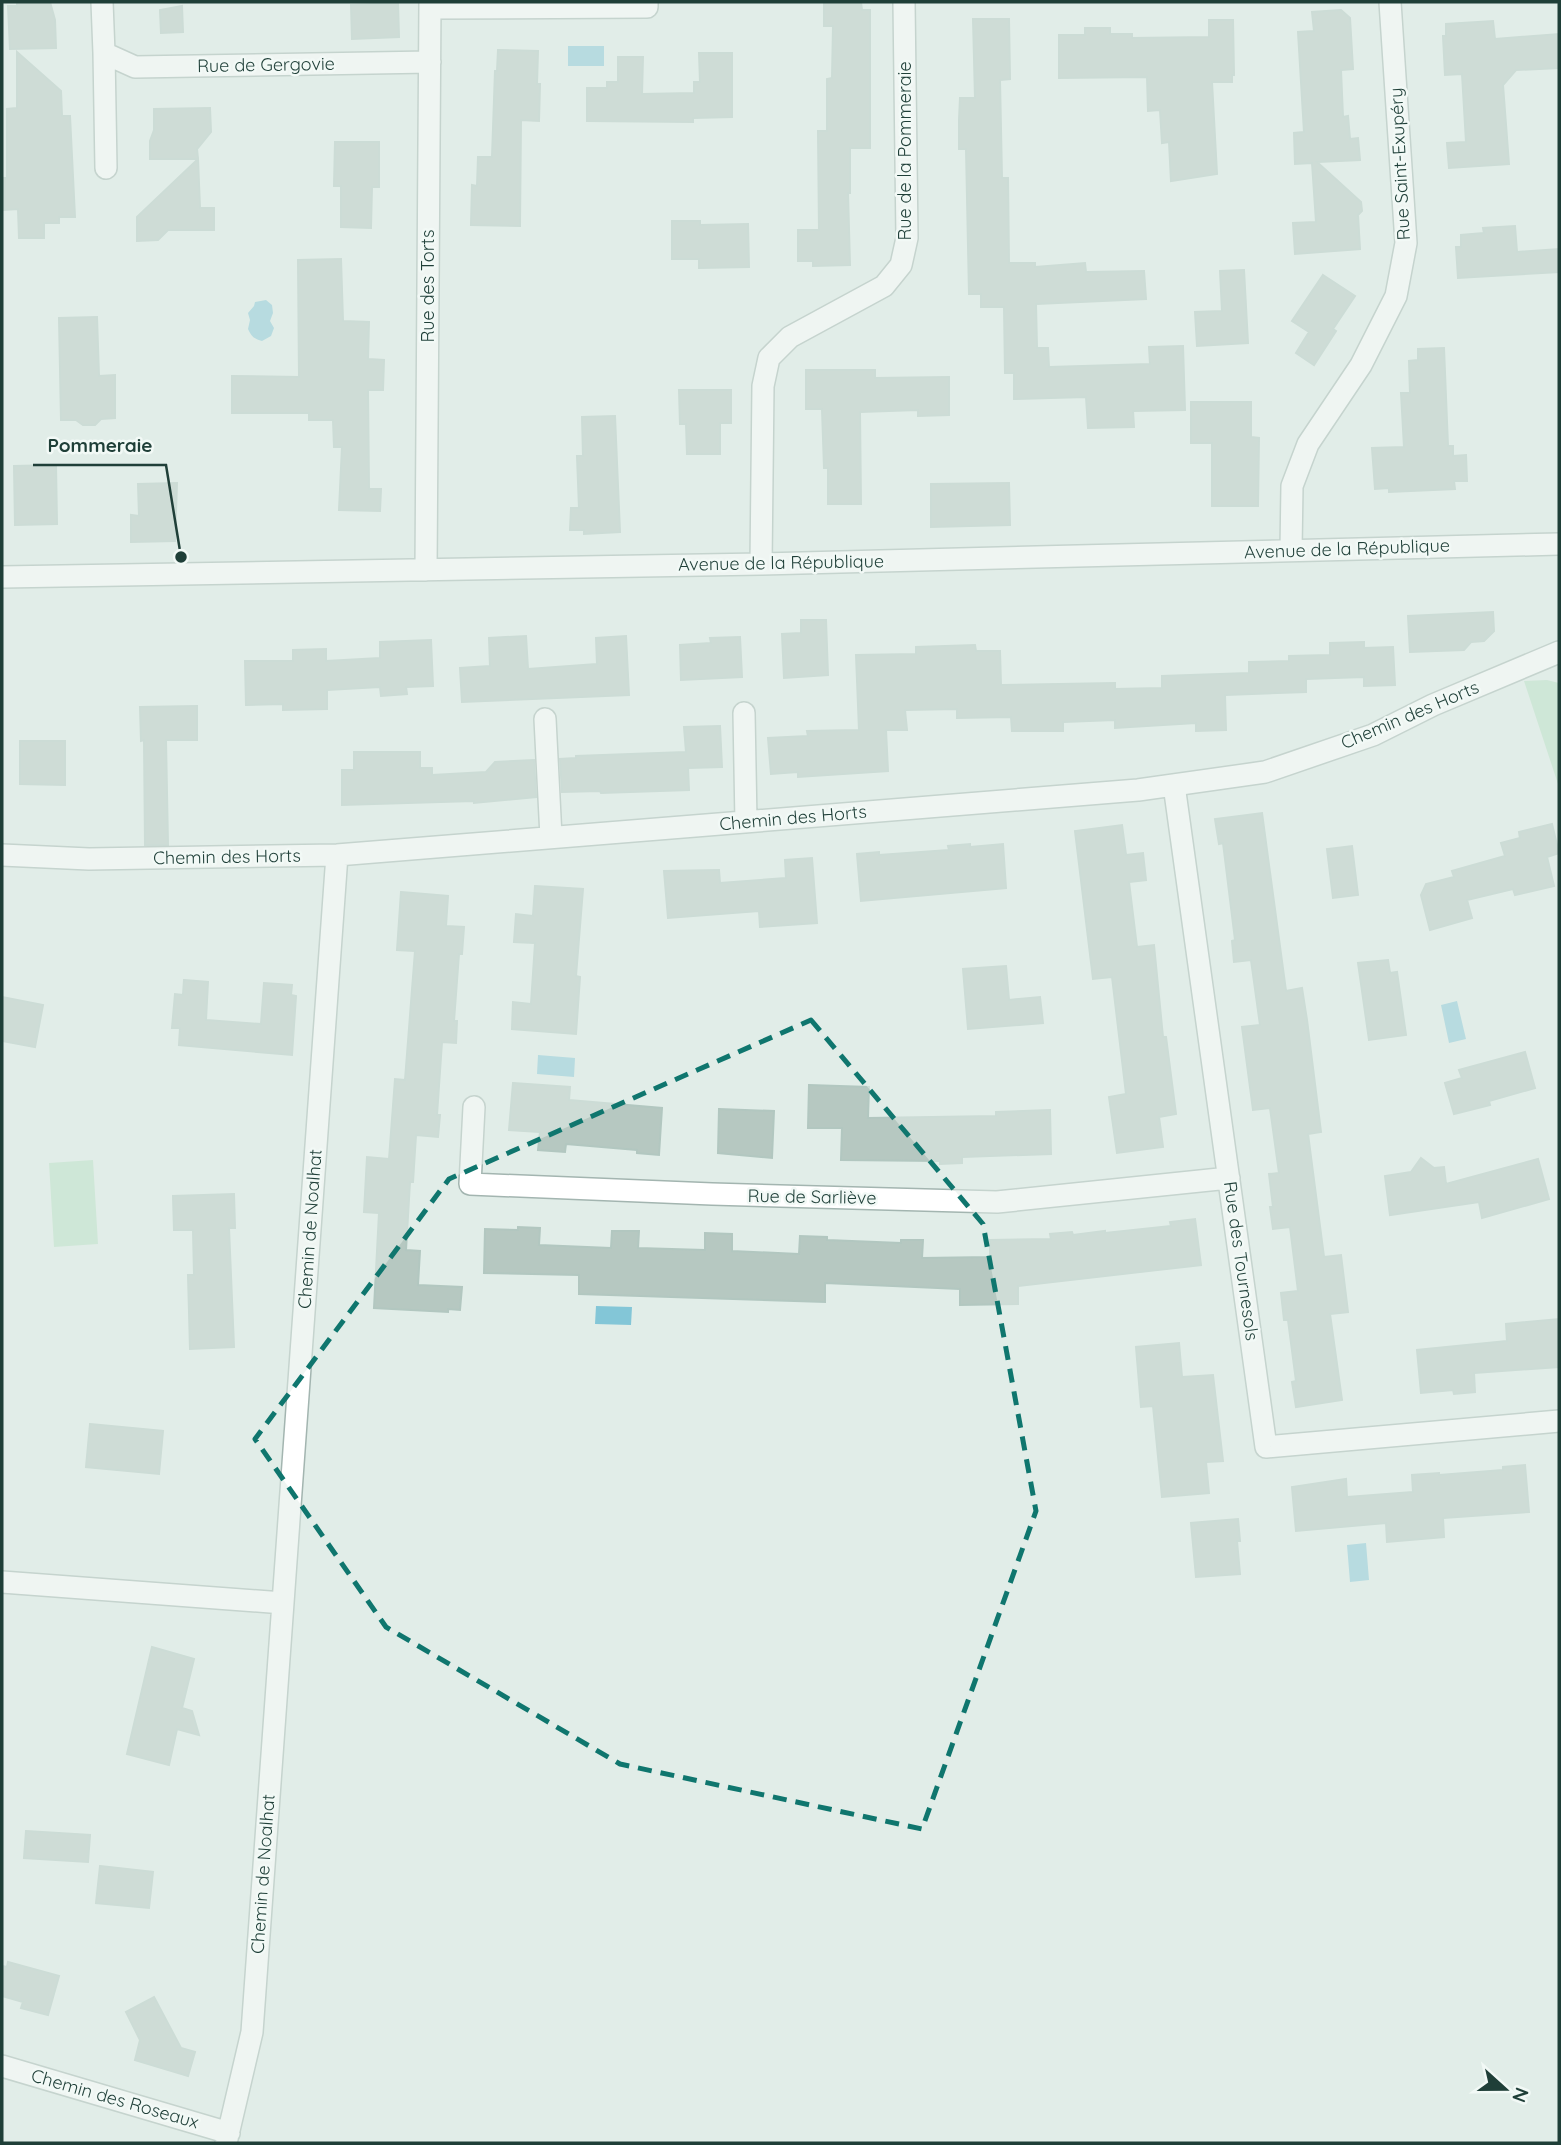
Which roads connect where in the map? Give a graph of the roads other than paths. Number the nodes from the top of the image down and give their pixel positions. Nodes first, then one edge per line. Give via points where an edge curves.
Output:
1 (102, 2) edge
2 (647, 2) edge
3 (904, 2) edge
4 (1390, 2) edge
5 (430, 5) edge
6 (104, 53) junction
7 (430, 62) junction
8 (106, 168) dead end
9 (1559, 544) edge
10 (1291, 550) junction
11 (761, 564) junction
12 (426, 570) junction
13 (2, 577) edge
14 (1559, 652) edge
15 (744, 713) dead end
16 (545, 719) dead end
17 (1174, 785) junction
18 (746, 822) junction
19 (551, 837) junction
20 (2, 855) edge
21 (337, 855) junction
22 (474, 1107) dead end
23 (1229, 1178) junction
24 (1559, 1421) edge
25 (2, 1582) edge
26 (283, 1603) junction
27 (2, 2066) edge
28 (227, 2138) edge

1 - 6 street
2 - 5 street via 647,8
3 - 11 street, Rue de la Pommeraie via 907,238 901,265 884,286 790,337 769,358 763,386
4 - 10 street, Rue Saint-Exupéry via 1406,243 1396,296 1361,365 1308,443 1292,486
5 - 7 street, Rue des Torts
6 - 7 street, Rue de Gergovie via 135,66
6 - 8 street
7 - 12 street, Rue des Torts
9 - 10 street, Avenue de la République
10 - 11 street, Avenue de la République
11 - 12 street, Avenue de la République
12 - 13 street, Avenue de la République
14 - 17 street, Chemin des Horts via 1361,739 1265,772
15 - 18 street
16 - 19 street
17 - 18 street, Chemin des Horts
17 - 23 street, Rue des Tournesols
18 - 19 street, Chemin des Horts
19 - 21 street, Chemin des Horts
20 - 21 street, Chemin des Horts via 89,859
21 - 26 street, Chemin de Noalhat
22 - 23 street, Rue de Sarliève via 470,1184 997,1202
23 - 24 street, Rue des Tournesols via 1266,1447
25 - 26 street
26 - 28 street, Chemin de Noalhat via 252,2032
27 - 28 street, Chemin des Roseaux

